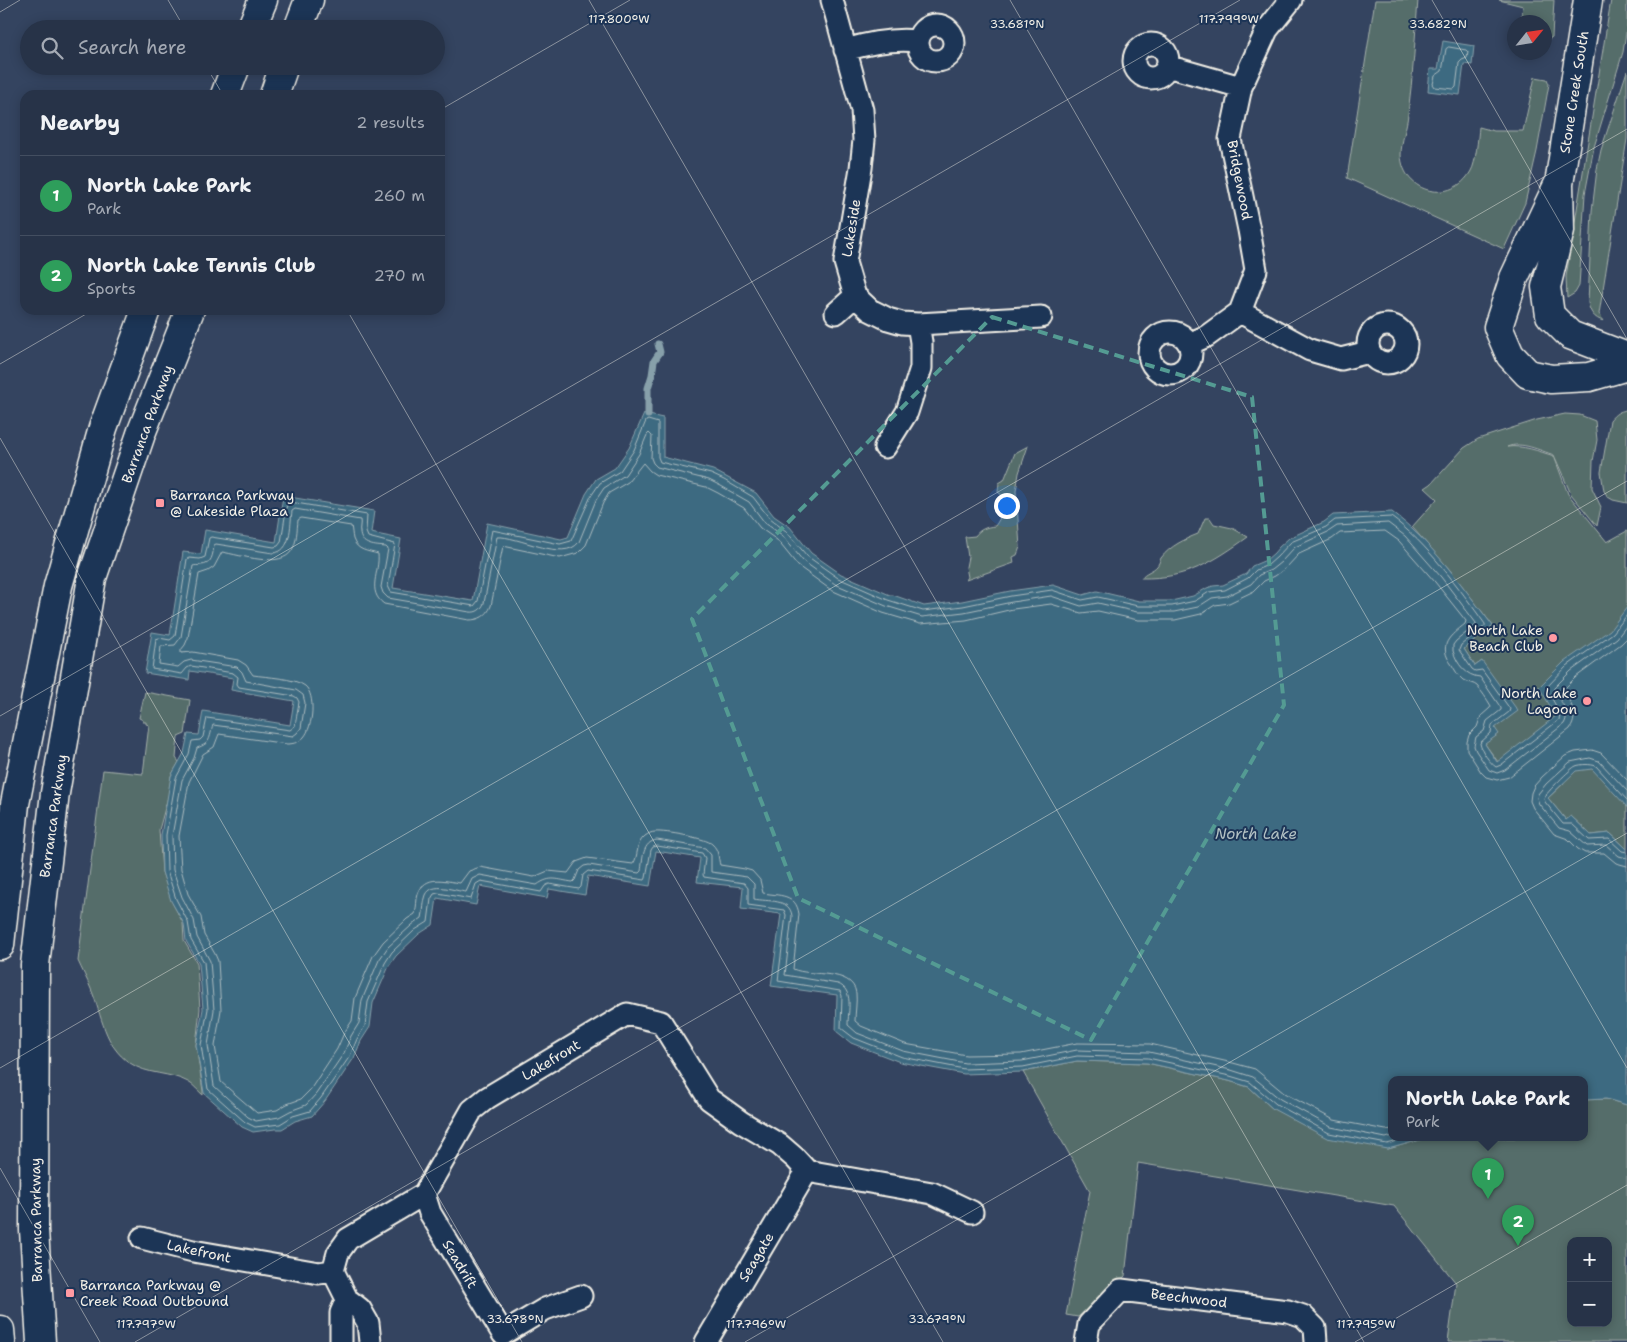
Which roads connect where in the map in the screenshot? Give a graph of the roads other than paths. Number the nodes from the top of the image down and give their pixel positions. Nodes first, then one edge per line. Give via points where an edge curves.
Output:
1 (263, 0) edge
2 (309, 0) edge
3 (832, 0) edge
4 (1291, 0) edge
5 (1588, 0) edge
6 (255, 20) edge
7 (301, 20) edge
8 (918, 41) dead end
9 (845, 50) junction
10 (1167, 66) dead end
11 (233, 75) edge
12 (281, 75) edge
13 (1241, 87) junction
14 (227, 90) edge
15 (276, 90) edge
16 (1559, 184) junction
17 (855, 296) junction
18 (1240, 312) junction
19 (836, 313) dead end
20 (144, 315) edge
21 (188, 315) edge
22 (1040, 317) dead end
23 (918, 324) junction
24 (1189, 344) dead end
25 (1369, 352) dead end
26 (1627, 356) edge
27 (1627, 366) edge
28 (885, 447) dead end
29 (0, 945) edge
30 (807, 1171) junction
31 (424, 1194) junction
32 (972, 1212) dead end
33 (142, 1238) dead end
34 (334, 1271) junction
35 (582, 1296) dead end
36 (347, 1299) junction
37 (0, 1330) edge
38 (1316, 1335) edge
39 (712, 1340) edge
40 (1, 1342) edge
41 (41, 1342) edge
42 (341, 1342) edge
43 (370, 1342) edge
44 (1086, 1342) edge

1 - 6 main road
2 - 7 main road
3 - 9 street, Lakeside
4 - 13 street, Bridgewood via 1267,30
5 - 16 main road, Stone Creek South
8 - 9 street via 902,39
9 - 17 street, Lakeside via 862,110 864,140 845,262
10 - 13 street
11 - 14 main road
12 - 15 main road
13 - 18 street, Bridgewood via 1230,139 1256,270
16 - 26 main road, Stone Creek South via 1560,230 1546,287 1550,315 1570,335
16 - 27 main road, Stone Creek South via 1514,278 1498,327 1510,355 1528,374 1551,379 1588,377
17 - 19 street
17 - 23 street via 870,310 888,319
18 - 24 street via 1207,336
18 - 25 street via 1310,350 1341,359
20 - 29 main road via 103,428 58,586 15,804
21 - 41 main road, Barranca Parkway via 142,431 92,578 55,793 35,965 34,1230
22 - 23 street
23 - 28 street via 921,368 907,412
30 - 31 street, Lakefront via 780,1145 709,1099 661,1022 627,1014 486,1098 472,1110
30 - 32 street via 932,1193
30 - 39 street, Seagate
31 - 34 street, Lakefront via 348,1239 338,1253
31 - 35 street, Seadrift via 430,1213 503,1334 545,1309
33 - 34 street, Lakefront via 193,1251 319,1273
34 - 36 street
36 - 42 street via 341,1313
36 - 43 street via 360,1309 368,1323
37 - 40 main road
38 - 44 street, Beechwood via 1302,1316 1288,1310 1121,1290 1089,1324

